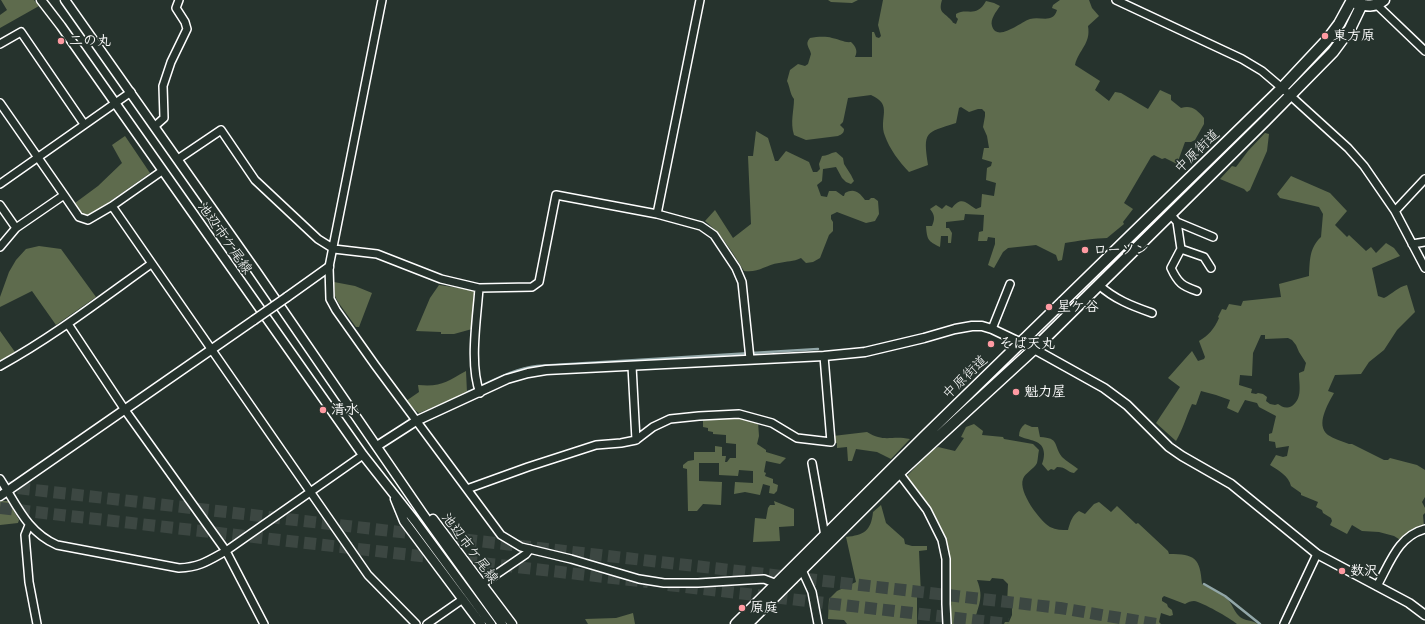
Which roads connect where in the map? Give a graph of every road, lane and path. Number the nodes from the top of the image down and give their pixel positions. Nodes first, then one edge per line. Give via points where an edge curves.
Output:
1 (41, 0) edge
2 (65, 0) edge
3 (179, 0) edge
4 (382, 0) edge
5 (700, 0) edge
6 (1116, 0) edge
7 (1351, 1) edge
8 (1363, 2) edge
9 (1380, 3) edge
10 (0, 44) edge
11 (1425, 51) edge
12 (1282, 88) junction
13 (131, 92) junction
14 (1290, 95) junction
15 (0, 103) edge
16 (115, 103) junction
17 (84, 124) junction
18 (155, 126) junction
19 (38, 157) junction
20 (178, 159) junction
21 (162, 171) junction
22 (1425, 179) edge
23 (0, 184) edge
24 (64, 195) junction
25 (0, 205) edge
26 (112, 206) junction
27 (1395, 211) junction
28 (657, 214) junction
29 (1174, 218) junction
30 (16, 228) junction
31 (1213, 237) dead end
32 (1425, 242) edge
33 (1412, 244) junction
34 (0, 247) edge
35 (334, 249) junction
36 (1181, 249) junction
37 (151, 264) junction
38 (329, 267) junction
39 (1211, 268) dead end
40 (1425, 268) edge
41 (1010, 284) dead end
42 (1099, 285) junction
43 (479, 288) junction
44 (1197, 291) dead end
45 (1152, 313) dead end
46 (68, 324) junction
47 (992, 329) junction
48 (1021, 342) junction
49 (212, 349) junction
50 (1034, 349) junction
51 (824, 356) junction
52 (750, 359) junction
53 (0, 366) edge
54 (632, 366) junction
55 (480, 393) junction
56 (125, 410) junction
57 (416, 421) junction
58 (636, 440) junction
59 (377, 446) junction
60 (363, 455) junction
61 (812, 463) dead end
62 (900, 473) junction
63 (0, 479) edge
64 (406, 489) junction
65 (467, 489) junction
66 (390, 490) junction
67 (8, 491) junction
68 (311, 492) junction
69 (0, 496) edge
70 (29, 525) junction
71 (1425, 529) edge
72 (826, 536) junction
73 (530, 549) junction
74 (226, 551) junction
75 (1317, 554) junction
76 (802, 570) junction
77 (482, 584) junction
78 (1377, 586) junction
79 (779, 587) junction
80 (463, 599) junction
81 (1425, 616) edge
82 (37, 624) edge
83 (264, 624) edge
84 (416, 624) edge
85 (427, 624) edge
86 (481, 624) edge
87 (491, 624) edge
88 (502, 624) edge
89 (512, 624) edge
90 (736, 624) edge
91 (747, 624) edge
92 (818, 624) edge
93 (948, 624) edge
94 (1284, 624) edge

1 - 16 street, 池辺市ケ尾線
2 - 13 street, 池辺市ケ尾線
3 - 18 street via 176,8 187,29 163,86 164,118
4 - 35 street
5 - 28 street
6 - 12 street via 1242,59 1262,71
7 - 8 main road, 中原街道
7 - 12 main road, 中原街道 via 1327,40
8 - 9 main road, 中原街道 via 1371,6
8 - 14 main road, 中原街道 via 1350,30 1333,52
9 - 11 street
10 - 17 street via 21,32
12 - 14 street
12 - 48 main road, 中原街道
13 - 16 street
13 - 18 street, 池辺市ケ尾線
14 - 27 street via 1348,148 1364,166
14 - 29 main road, 中原街道
15 - 19 street
16 - 17 street
16 - 21 street, 池辺市ケ尾線
17 - 19 street
18 - 20 street, 池辺市ケ尾線
19 - 23 street
19 - 24 street
20 - 35 street via 221,130 256,180 318,239
20 - 59 street, 池辺市ケ尾線
21 - 26 street
21 - 60 street, 池辺市ケ尾線
22 - 27 street
24 - 26 street via 79,217 88,220
24 - 30 street
25 - 30 street
26 - 37 street
27 - 33 street
28 - 43 street via 556,196 539,282 532,287
28 - 52 street via 701,226 714,235 736,268 744,290
29 - 31 street
29 - 36 street
29 - 42 main road, 中原街道
30 - 34 street
32 - 33 street
33 - 40 street
35 - 38 street
35 - 43 street via 377,254 441,280
36 - 39 street via 1204,257
36 - 44 street via 1171,268 1183,286
37 - 46 street
37 - 49 street
38 - 49 street, bridge
38 - 57 street via 330,299 333,305
41 - 47 street
42 - 45 street via 1109,294
42 - 50 main road, 中原街道
43 - 55 street via 474,365
46 - 53 street
46 - 56 street
47 - 48 street
47 - 51 street via 972,326 865,352
48 - 50 street
48 - 72 main road, 中原街道
49 - 56 street
49 - 68 street
50 - 62 main road, 中原街道
50 - 75 street via 1104,388 1127,405 1169,447 1231,484
51 - 52 street
51 - 58 street via 831,442 797,438 772,423 739,414 670,419 653,427
52 - 54 street
54 - 55 street via 528,373 507,379
54 - 58 street
55 - 57 street
56 - 67 street
56 - 74 street
57 - 59 street
57 - 65 street
58 - 65 street via 596,444
59 - 64 street, 池辺市ケ尾線
60 - 66 street, 池辺市ケ尾線
60 - 68 street
61 - 72 street
62 - 76 main road, 中原街道
62 - 93 street via 927,510 942,540 946,559
63 - 67 street
64 - 77 street, 池辺市ケ尾線 via 442,530
64 - 88 street, 池辺市ケ尾線
65 - 73 street via 502,535 521,547
66 - 80 street, 池辺市ケ尾線 via 404,521
66 - 87 street, 池辺市ケ尾線
67 - 69 street
67 - 70 street
68 - 74 street
68 - 84 street via 368,575
70 - 74 street via 57,545 178,568 202,565
70 - 82 street via 25,534 29,582
71 - 78 street via 1412,534 1401,543
72 - 79 main road, 中原街道
73 - 77 street
73 - 79 street via 638,579 664,583 764,580
74 - 83 street
75 - 78 street
75 - 94 street
76 - 79 main road, 中原街道
76 - 92 street via 812,592
77 - 89 street, 池辺市ケ尾線
78 - 81 street via 1408,603
79 - 90 main road, 中原街道
79 - 91 main road, 中原街道
80 - 85 street
80 - 86 street, 池辺市ケ尾線

